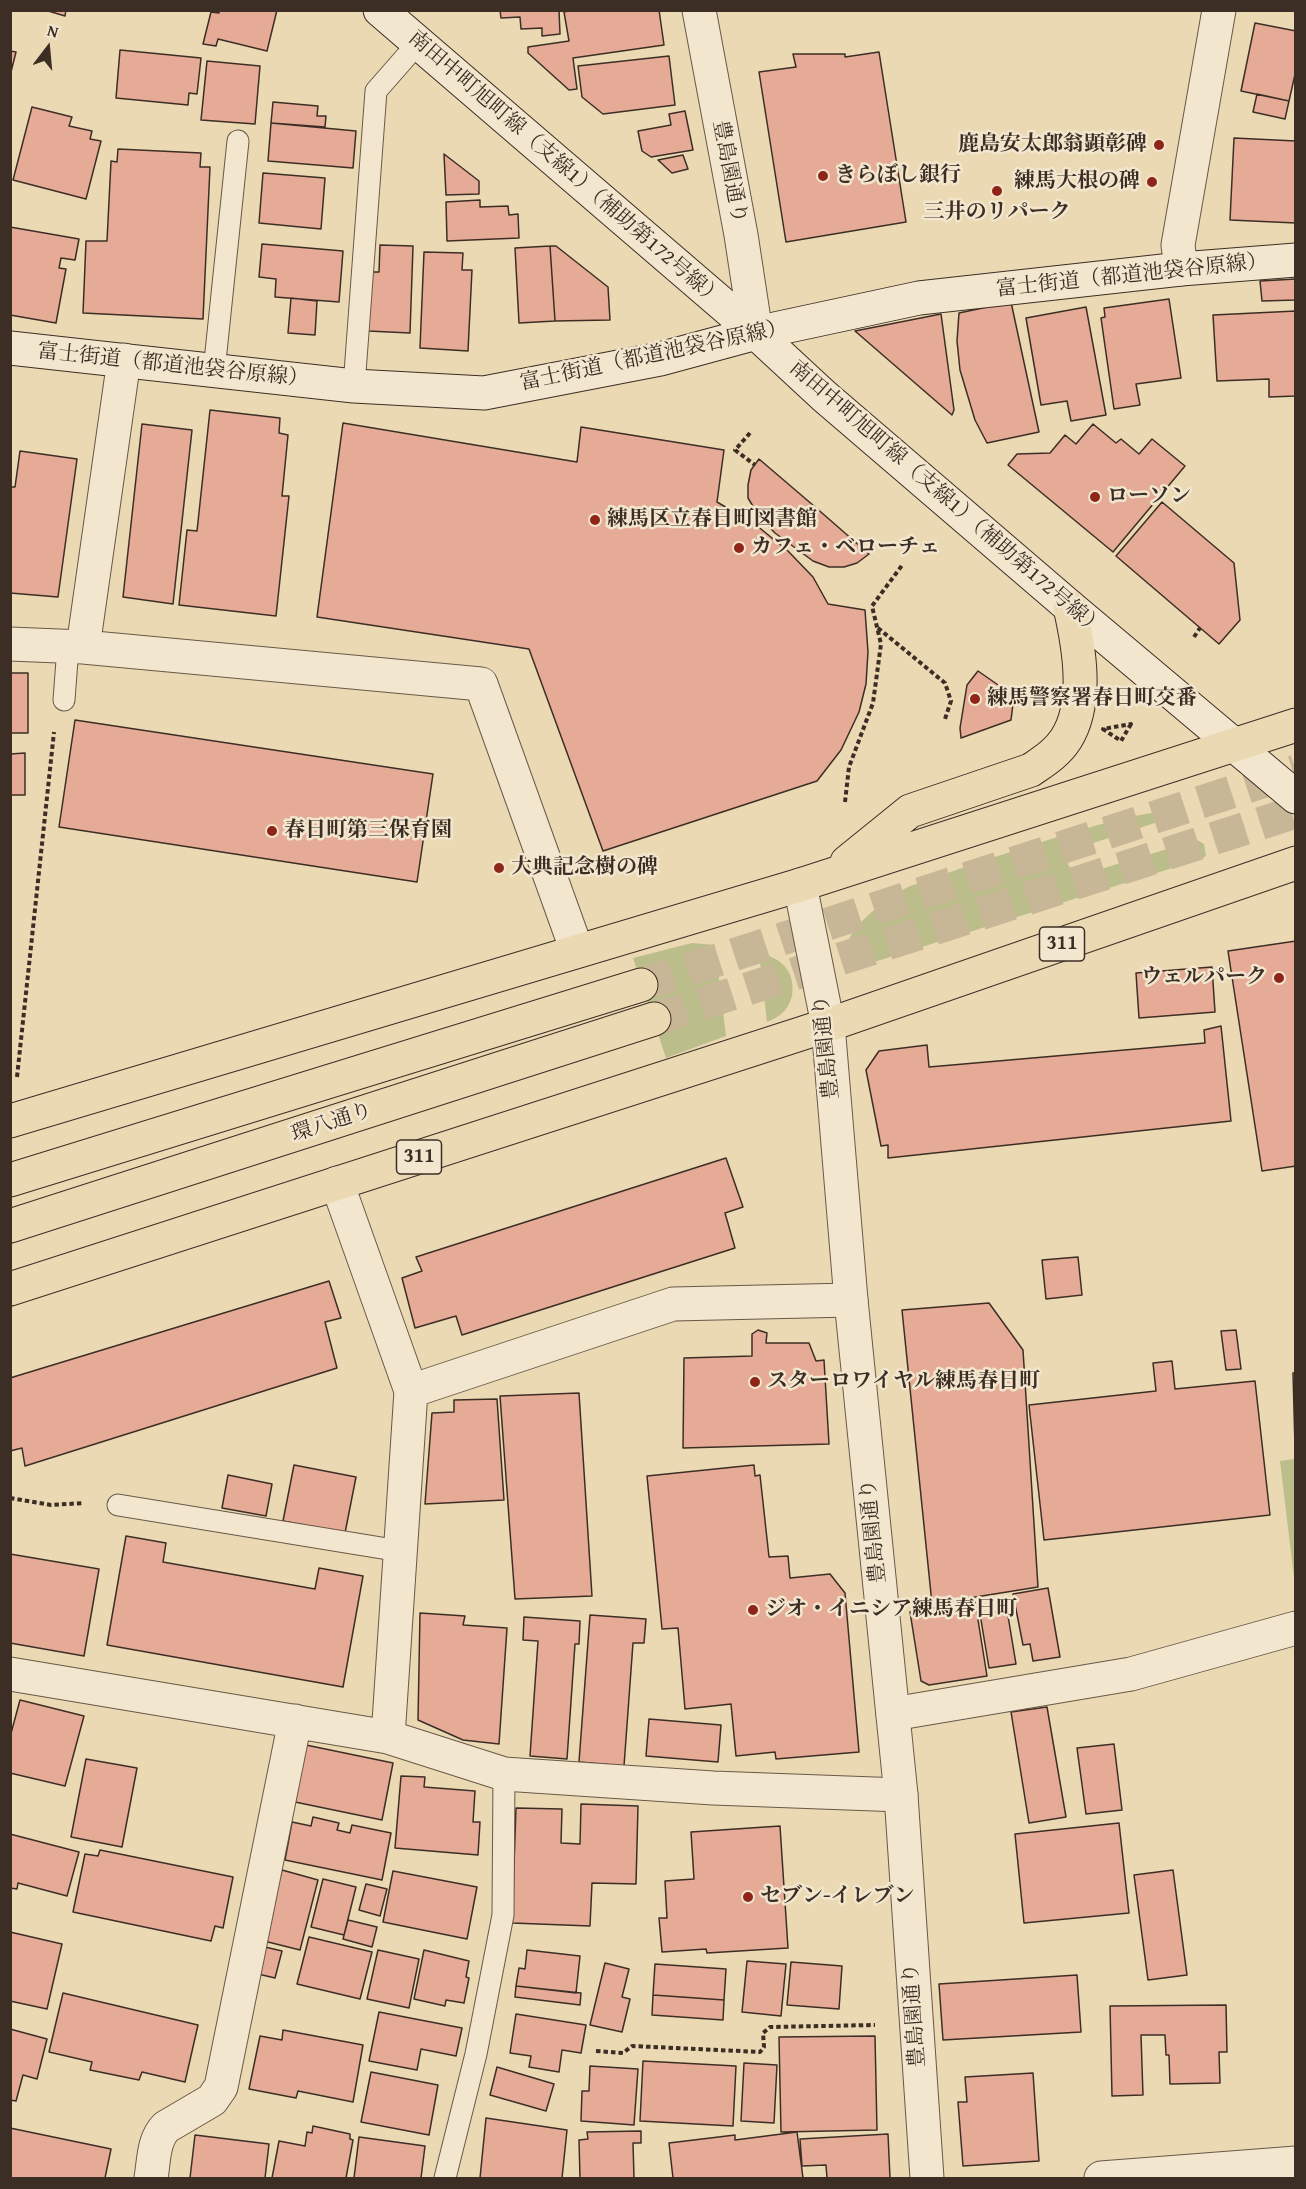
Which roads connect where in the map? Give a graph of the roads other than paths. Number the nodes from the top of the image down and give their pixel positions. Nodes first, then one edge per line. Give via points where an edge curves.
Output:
1 (380, 10) edge
2 (699, 10) edge
3 (1219, 10) edge
4 (418, 43) junction
5 (238, 141) dead end
6 (1296, 260) edge
7 (1181, 269) junction
8 (756, 333) junction
9 (10, 348) edge
10 (124, 360) junction
11 (214, 371) junction
12 (354, 386) junction
13 (1070, 607) junction
14 (10, 644) edge
15 (76, 647) junction
16 (64, 700) road end
17 (1296, 725) edge
18 (1232, 745) junction
19 (1296, 797) edge
20 (1296, 863) edge
21 (832, 874) junction
22 (800, 885) junction
23 (577, 951) junction
24 (641, 985) tunnel mouth
25 (654, 1019) tunnel mouth
26 (828, 1025) junction
27 (10, 1121) edge
28 (10, 1180) edge
29 (337, 1184) junction
30 (10, 1226) edge
31 (10, 1289) edge
32 (850, 1300) junction
33 (411, 1391) junction
34 (118, 1505) road end
35 (400, 1551) junction
36 (1296, 1628) edge
37 (10, 1674) edge
38 (893, 1714) junction
39 (296, 1721) junction
40 (388, 1737) junction
41 (504, 1774) junction
42 (901, 1795) junction
43 (1296, 2163) edge
44 (151, 2178) edge
45 (445, 2178) edge
46 (927, 2178) edge
47 (1101, 2178) edge

1 - 4 street, 南田中町旭町線（支線1）（補助第172号線）
2 - 8 street, 豊島園通り
3 - 7 street via 1178,245
4 - 8 street, 南田中町旭町線（支線1）（補助第172号線）
4 - 12 lane via 376,92
5 - 11 lane
6 - 7 street, 富士街道（都道池袋谷原線）
7 - 8 street, 富士街道（都道池袋谷原線） via 919,298
8 - 12 street, 富士街道（都道池袋谷原線） via 660,359 484,393
8 - 13 street, 南田中町旭町線（支線1）（補助第172号線）
9 - 10 street, 富士街道（都道池袋谷原線）
10 - 11 street, 富士街道（都道池袋谷原線）
10 - 15 street
11 - 12 street, 富士街道（都道池袋谷原線）
13 - 18 street, 南田中町旭町線（支線1）（補助第172号線）
13 - 21 main road via 1079,647 1075,718 1066,739 1049,759 1031,770 910,811
14 - 15 street
15 - 16 lane
15 - 23 street via 481,684
17 - 18 main road
18 - 19 street, 南田中町旭町線（支線1）（補助第172号線）
18 - 21 main road
20 - 26 main road, 311
21 - 22 main road
22 - 23 main road
22 - 26 street, 豊島園通り
23 - 27 main road
24 - 28 main road, 環八通り
25 - 30 main road, 環八通り
26 - 29 main road, 311
26 - 32 street, 豊島園通り
29 - 31 main road, 311
29 - 33 street
32 - 33 street via 673,1304
32 - 38 street, 豊島園通り
33 - 35 street
34 - 35 lane
35 - 40 street
36 - 38 street via 1131,1674
37 - 39 street
38 - 42 street, 豊島園通り
39 - 40 street
39 - 44 street via 221,2087 213,2100 161,2133
40 - 41 street
41 - 42 street
41 - 45 lane via 504,1915 476,2054
42 - 46 street, 豊島園通り
43 - 47 street

